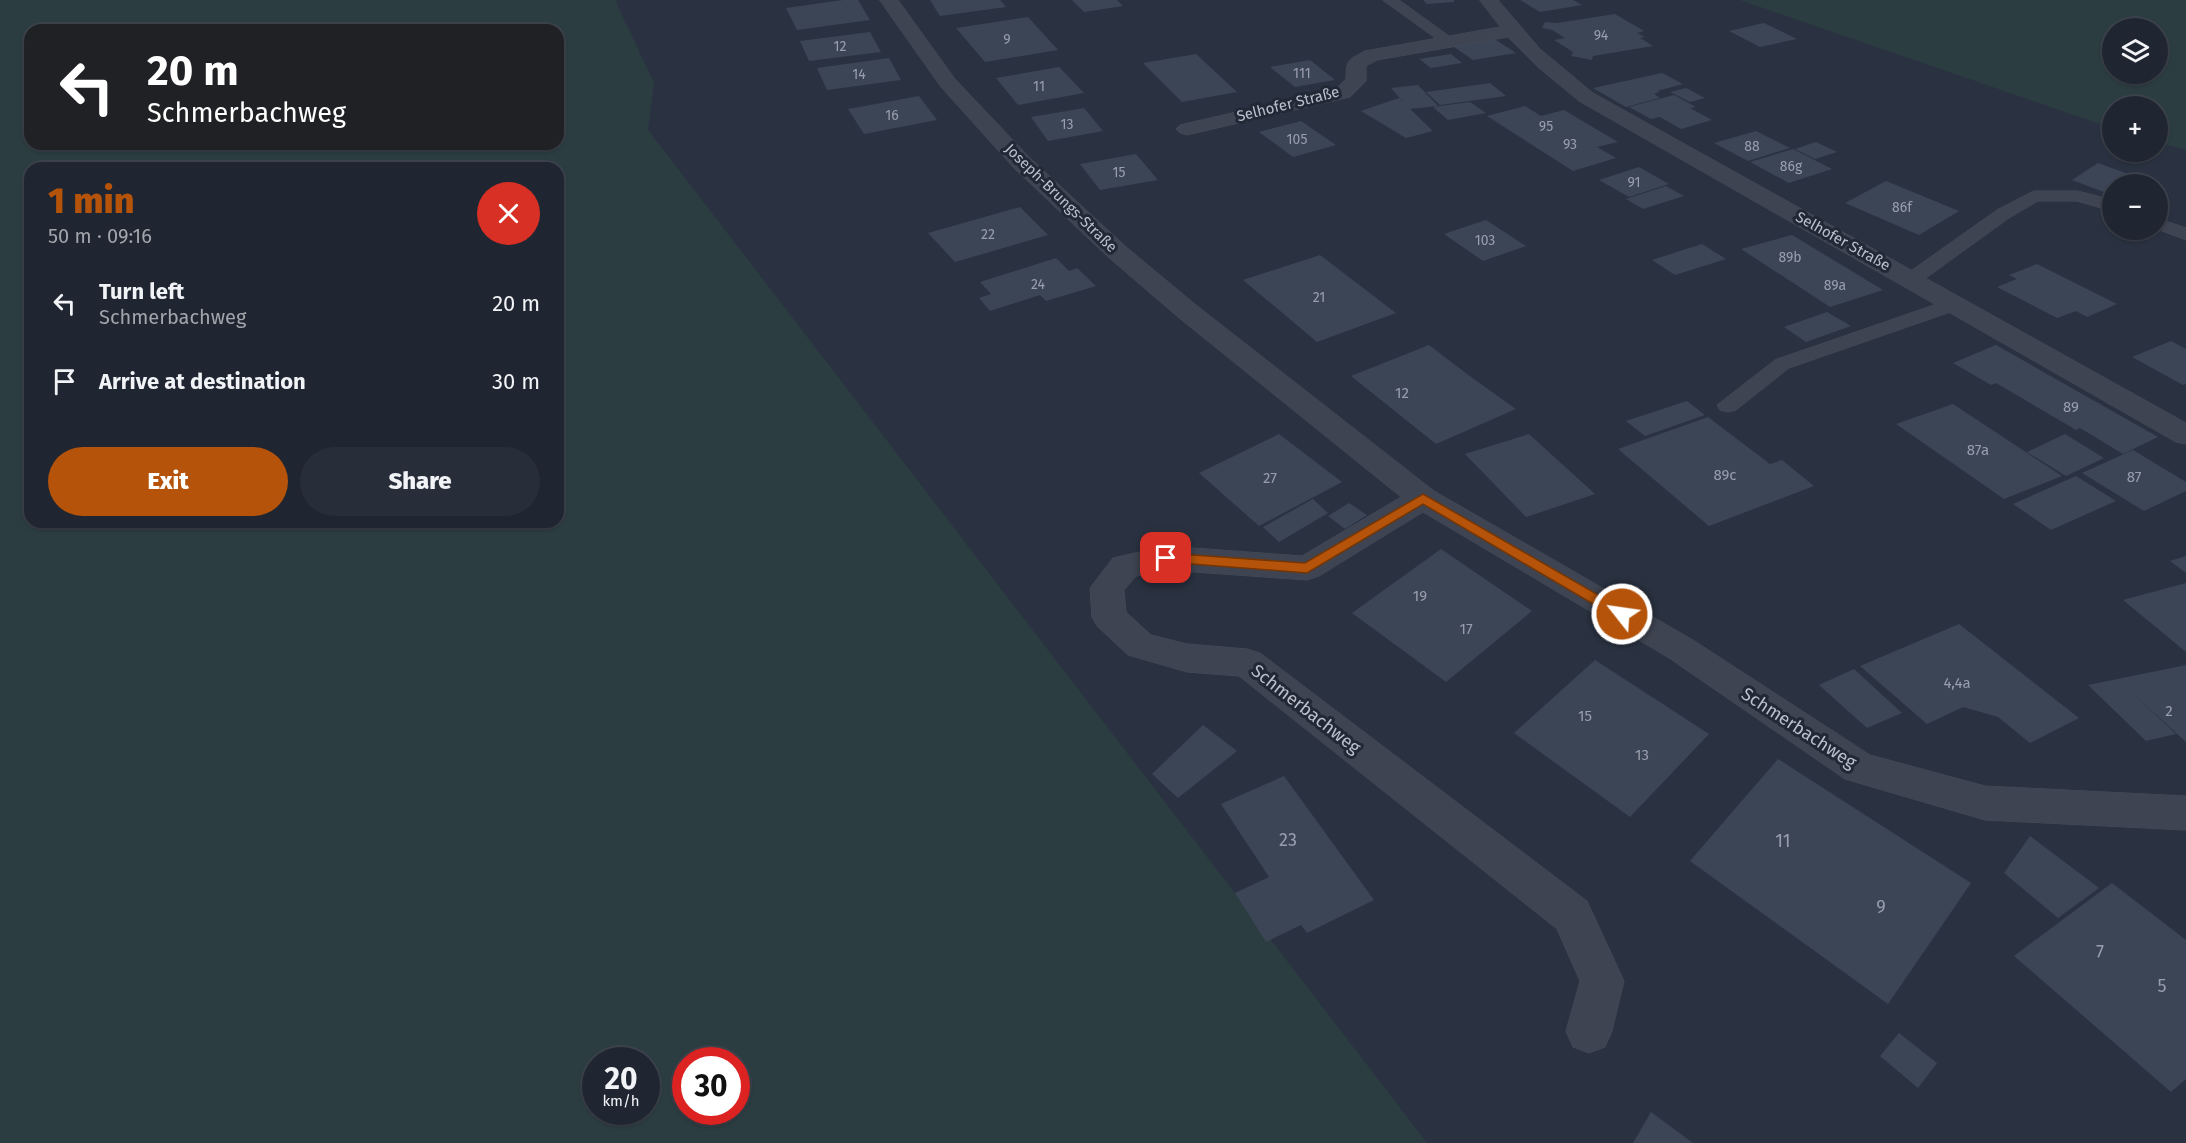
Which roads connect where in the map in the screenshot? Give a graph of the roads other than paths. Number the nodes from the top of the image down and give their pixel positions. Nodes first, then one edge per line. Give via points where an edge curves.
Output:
1 (890, 0) edge
2 (1390, 0) edge
3 (1489, 0) edge
4 (1511, 31) junction
5 (1449, 41) junction
6 (1187, 129) dead end
7 (2102, 203) edge
8 (2168, 227) edge
9 (2186, 234) edge
10 (1912, 279) junction
11 (1955, 304) junction
12 (1261, 368) joint
13 (1728, 405) dead end
14 (2186, 435) edge
15 (1423, 498) junction
16 (2186, 813) edge
17 (1589, 1031) dead end

1 - 12 street, Joseph-Brungs-Straße via 948,83 1022,163 1116,251
2 - 5 lane
3 - 4 street, Selhofer Straße
4 - 5 street, Selhofer Straße
4 - 10 street, Selhofer Straße via 1540,61 1586,97
5 - 6 street, Selhofer Straße via 1372,55 1356,64 1356,81 1343,93
7 - 10 lane via 2078,196 2034,196
8 - 9 lane
10 - 11 street, Selhofer Straße
11 - 13 lane via 1782,364
11 - 14 street, Selhofer Straße
12 - 15 street, Schmerbachweg
15 - 16 street, Schmerbachweg via 1681,649 1859,768 1985,803
15 - 17 street, Schmerbachweg via 1307,568 1166,558 1125,566 1107,588 1109,617 1140,646 1186,658 1247,663 1572,915 1602,981

